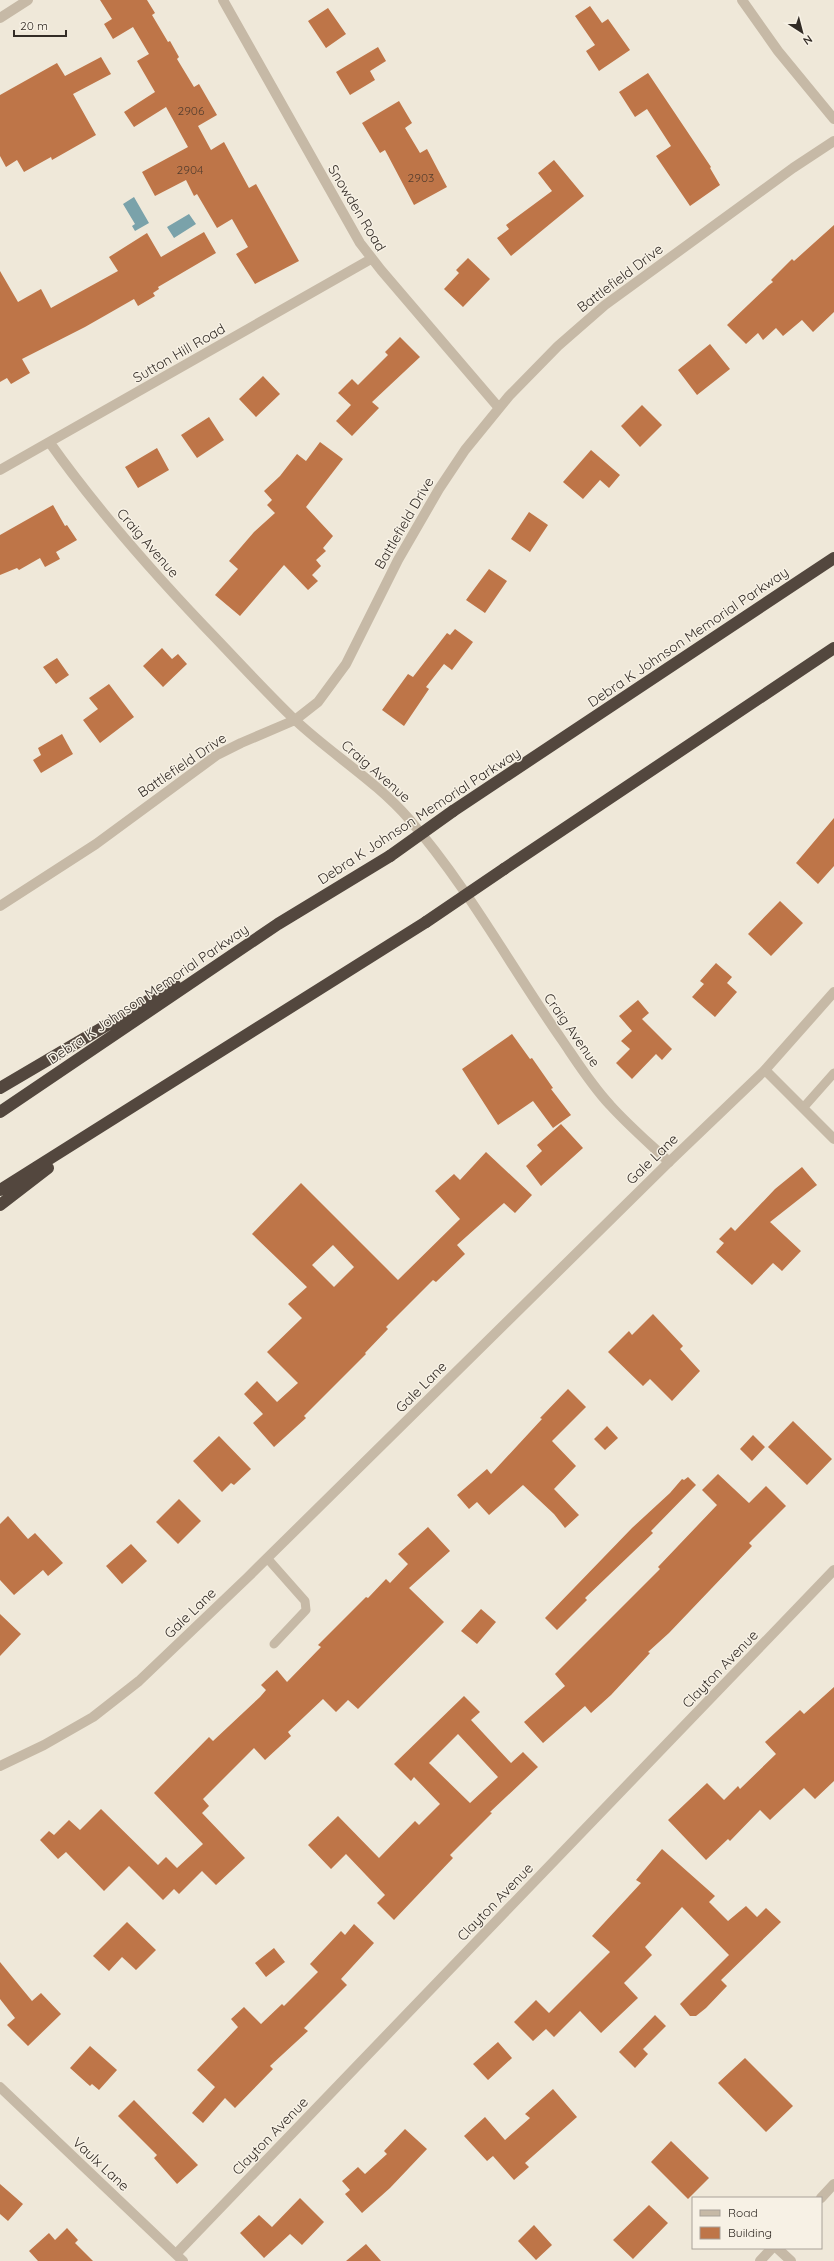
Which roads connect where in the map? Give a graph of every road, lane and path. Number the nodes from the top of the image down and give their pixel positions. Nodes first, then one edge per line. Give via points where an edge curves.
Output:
1 (28, 0) edge
2 (223, 0) edge
3 (742, 0) edge
4 (0, 18) edge
5 (834, 119) edge
6 (834, 141) edge
7 (371, 259) junction
8 (499, 408) junction
9 (50, 443) junction
10 (0, 470) edge
11 (834, 558) edge
12 (834, 648) edge
13 (295, 720) junction
14 (0, 906) edge
15 (278, 924) junction
16 (834, 992) edge
17 (766, 1070) junction
18 (834, 1073) edge
19 (0, 1088) edge
20 (803, 1108) junction
21 (0, 1112) edge
22 (121, 1113) junction
23 (834, 1139) edge
24 (669, 1162) junction
25 (0, 1190) edge
26 (0, 1204) edge
27 (267, 1558) junction
28 (834, 1570) edge
29 (274, 1644) dead end
30 (0, 1766) edge
31 (0, 2087) edge
32 (834, 2184) edge
33 (821, 2197) edge
34 (771, 2249) edge
35 (778, 2249) edge
36 (180, 2257) edge
37 (760, 2261) edge
38 (791, 2261) edge

1 - 4 street
2 - 7 street, Snowden Road
3 - 5 street via 778,50
6 - 8 street, Battlefield Drive via 605,305 549,355
7 - 8 street, Snowden Road
7 - 9 street, Sutton Hill Road
8 - 13 street, Battlefield Drive via 465,450 426,511 339,676 318,702
9 - 10 street, Sutton Hill Road
9 - 13 street, Craig Avenue via 104,515 163,582
11 - 15 highway, Debra K Johnson Memorial Parkway, bridge via 453,811 390,856
12 - 22 highway, bridge via 426,922
13 - 14 street, Battlefield Drive via 217,755 96,844
13 - 24 street, Craig Avenue via 378,789 410,820 435,851 590,1080 610,1105
15 - 19 highway
15 - 21 highway, Debra K Johnson Memorial Parkway
16 - 17 street, Gale Lane
17 - 20 street
17 - 24 street, Gale Lane
18 - 20 lane
20 - 23 street
22 - 25 highway
22 - 26 highway
24 - 27 street, Gale Lane
27 - 29 lane via 305,1601 306,1610
27 - 30 street, Gale Lane via 139,1681 93,1717
28 - 36 street, Clayton Avenue
31 - 36 street, Vaulx Lane
32 - 33 street
34 - 37 street
35 - 38 street

